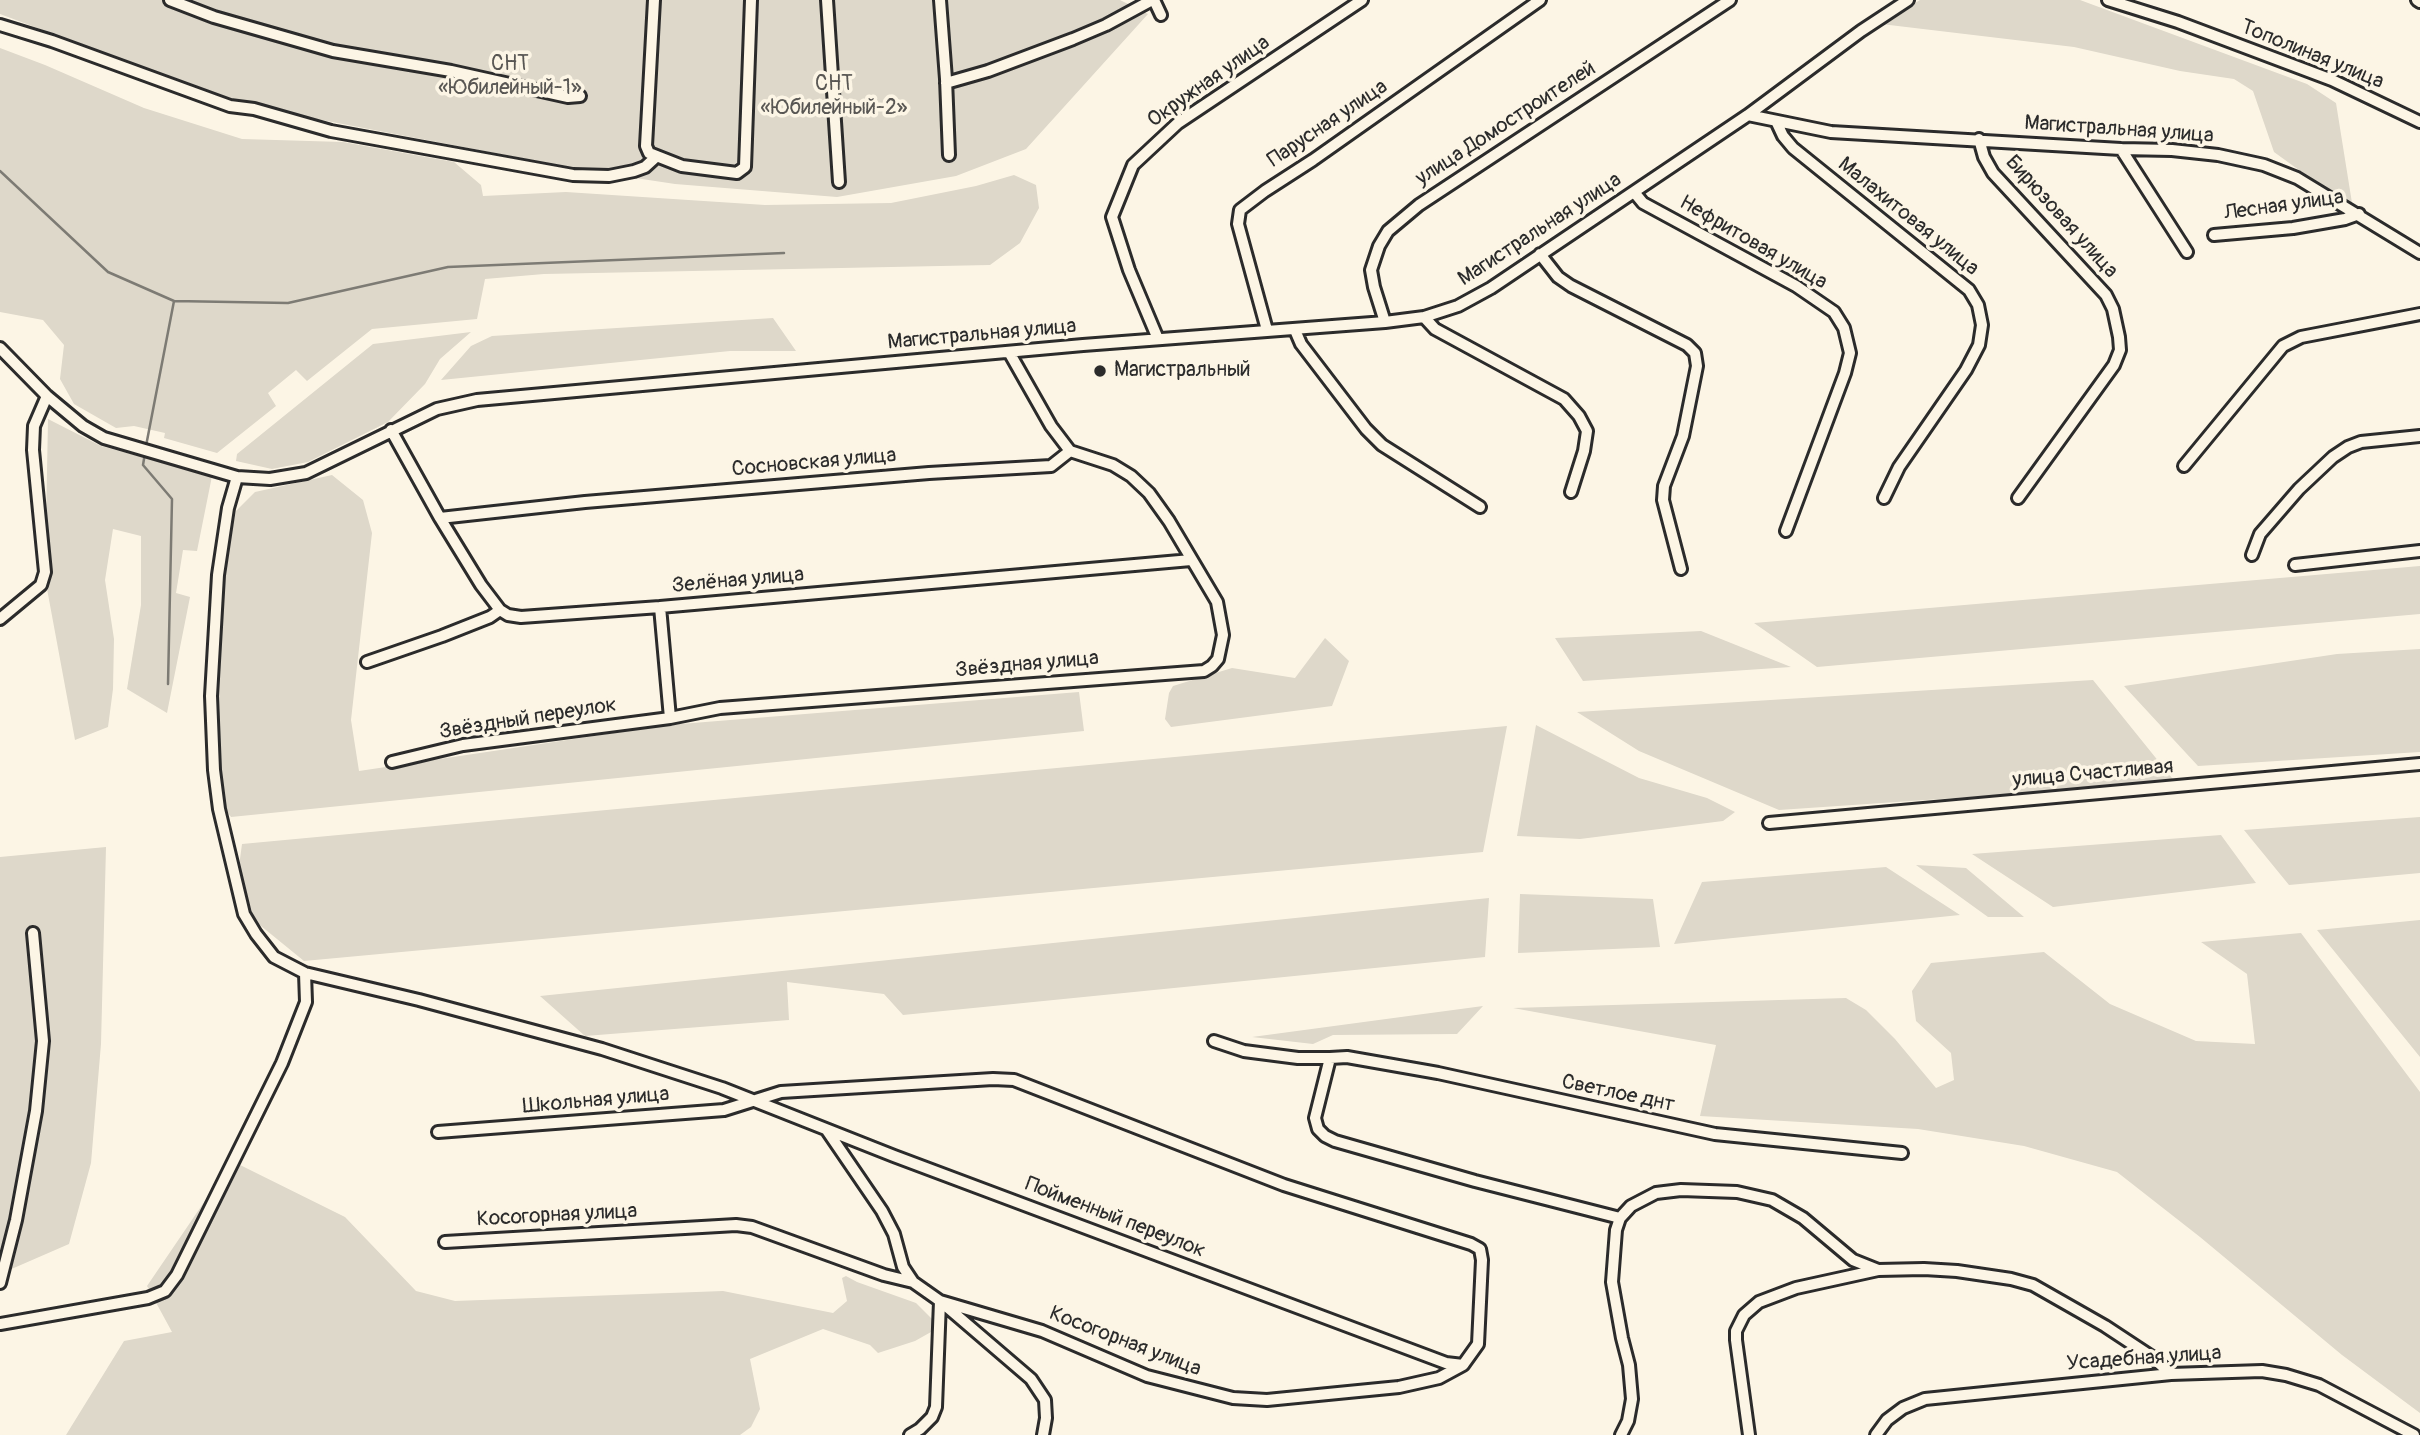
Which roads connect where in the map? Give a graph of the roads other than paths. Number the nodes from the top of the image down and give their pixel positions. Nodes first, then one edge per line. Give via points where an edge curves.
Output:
1 (170, 0) edge
2 (654, 0) edge
3 (751, 0) edge
4 (827, 0) edge
5 (940, 0) edge
6 (1153, 0) edge
7 (1362, 0) edge
8 (1540, 0) edge
9 (1730, 0) edge
10 (1908, 0) edge
11 (2108, 0) edge
12 (1161, 15) dead end
13 (0, 25) edge
14 (946, 83) junction
15 (580, 96) dead end
16 (1748, 115) junction
17 (1776, 121) junction
18 (2420, 122) edge
19 (1979, 139) junction
20 (2121, 149) junction
21 (949, 155) dead end
22 (657, 156) junction
23 (839, 182) dead end
24 (1634, 192) junction
25 (2359, 214) junction
26 (2214, 235) dead end
27 (2187, 252) dead end
28 (2420, 253) edge
29 (1540, 254) junction
30 (2420, 314) edge
31 (1424, 317) junction
32 (1385, 323) junction
33 (1267, 330) junction
34 (1295, 330) junction
35 (1158, 340) junction
36 (0, 348) edge
37 (1009, 352) junction
38 (47, 396) junction
39 (391, 430) junction
40 (2420, 436) edge
41 (1070, 451) junction
42 (2184, 466) dead end
43 (237, 477) junction
44 (1571, 492) dead end
45 (2018, 498) dead end
46 (1884, 499) dead end
47 (1480, 507) dead end
48 (440, 518) junction
49 (1786, 531) dead end
50 (2420, 551) edge
51 (2252, 555) dead end
52 (1191, 560) junction
53 (2295, 565) dead end
54 (1681, 569) dead end
55 (660, 607) junction
56 (500, 610) junction
57 (0, 619) edge
58 (367, 662) dead end
59 (670, 718) junction
60 (391, 762) dead end
61 (2420, 764) edge
62 (1769, 822) dead end
63 (33, 933) dead end
64 (305, 973) junction
65 (1214, 1041) dead end
66 (1330, 1058) junction
67 (755, 1101) junction
68 (826, 1129) junction
69 (438, 1132) dead end
70 (1902, 1153) dead end
71 (1619, 1218) junction
72 (445, 1242) dead end
73 (1878, 1270) junction
74 (913, 1282) junction
75 (0, 1283) edge
76 (940, 1301) junction
77 (0, 1324) edge
78 (1463, 1365) junction
79 (2171, 1374) junction
80 (910, 1435) edge
81 (1043, 1435) edge
82 (1621, 1435) edge
83 (1749, 1435) edge
84 (1876, 1435) edge
85 (2414, 1435) edge

1 - 15 street via 333,51
2 - 22 street via 646,146
3 - 22 street via 745,167 737,173 682,166
4 - 23 street
5 - 14 street
6 - 12 street
6 - 14 street via 1073,39
7 - 35 street, Окружная улица via 1178,123 1133,164 1112,218
8 - 33 street, Парусная улица via 1240,210 1238,223
9 - 32 street, улица Домостроителей via 1419,205 1388,231 1371,270
10 - 16 street
11 - 18 street, Тополиная улица via 2332,80
13 - 22 street via 230,106 331,131 573,175 635,171
14 - 21 street
16 - 17 street, Магистральная улица
16 - 24 street, Магистральная улица
17 - 19 street, Магистральная улица via 1831,132
17 - 46 street, Малахитовая улица via 1793,148 1969,290 1978,305 1979,345 1899,467
19 - 20 street, Магистральная улица
19 - 45 street, Бирюзовая улица via 1993,173 2106,295 2119,337 2114,365
20 - 25 street, Магистральная улица via 2172,150 2264,164
20 - 27 street
24 - 29 street, Магистральная улица
24 - 49 street, Нефритовая улица via 1643,203 1796,286 1834,312 1844,328 1850,353 1845,373
25 - 26 street, Лесная улица via 2293,228
25 - 28 street, Магистральная улица
29 - 31 street, Магистральная улица via 1469,300
29 - 54 street via 1571,286 1695,352 1697,366 1683,436 1663,500
30 - 42 street via 2301,337 2283,346
31 - 32 street, Магистральная улица
31 - 44 street via 1435,329 1564,400 1578,416 1587,431
32 - 34 street, Магистральная улица
33 - 34 street, Магистральная улица
33 - 35 street, Магистральная улица
34 - 47 street via 1301,344 1382,445
35 - 37 street, Магистральная улица
36 - 38 street, Магистральная улица
37 - 39 street, Магистральная улица via 477,400 437,409
37 - 41 street
38 - 43 street, Магистральная улица via 104,438
38 - 57 street via 34,426 33,450 45,572 41,586
39 - 43 street, Магистральная улица via 306,473 270,479
39 - 48 street
40 - 51 street via 2361,442 2333,457 2260,534
41 - 48 street, Сосновская улица via 1046,467 929,472
41 - 52 street, Звёздная улица via 1131,476 1149,493
43 - 64 street, Пойменный переулок via 218,575 211,696 219,809 244,914 274,957
48 - 56 street
50 - 53 street
52 - 55 street, Зелёная улица
52 - 59 street, Звёздная улица via 1217,602 1223,635 1218,659 1204,670 720,708
55 - 56 street, Зелёная улица via 521,617
55 - 59 street
56 - 58 street
59 - 60 street, Звёздный переулок via 463,745
61 - 62 street, улица Счастливая
63 - 75 street via 43,1041 38,1099
64 - 67 street, Пойменный переулок via 602,1049
64 - 77 street via 306,1002 282,1063 165,1291 148,1298
65 - 66 street, Светлое днт via 1244,1051
66 - 70 street, Светлое днт via 1348,1056 1438,1073 1715,1134
66 - 71 street via 1315,1118 1325,1136
67 - 68 street, Пойменный переулок
67 - 69 street, Школьная улица via 724,1110
67 - 78 street, Школьная улица via 781,1092 1014,1080 1284,1185 1471,1244 1480,1249 1482,1260 1478,1344
68 - 74 street via 882,1211
68 - 78 street, Пойменный переулок via 1433,1358
71 - 73 street via 1656,1193 1737,1192 1772,1200 1803,1218 1853,1260
71 - 82 street via 1612,1282 1632,1399
72 - 74 street, Косогорная улица via 736,1225
73 - 79 street via 1957,1271 2033,1285 2105,1326
73 - 83 street via 1796,1288 1759,1302 1744,1315 1736,1340
74 - 76 street
76 - 78 street, Косогорная улица via 1042,1331 1147,1376 1233,1398 1267,1400 1399,1387 1439,1378
76 - 80 street via 936,1407 933,1417
76 - 81 street via 1031,1379 1045,1400
79 - 84 street, Усадебная улица via 1925,1399 1903,1408
79 - 85 street, Усадебная улица via 2262,1371 2286,1375 2319,1385

